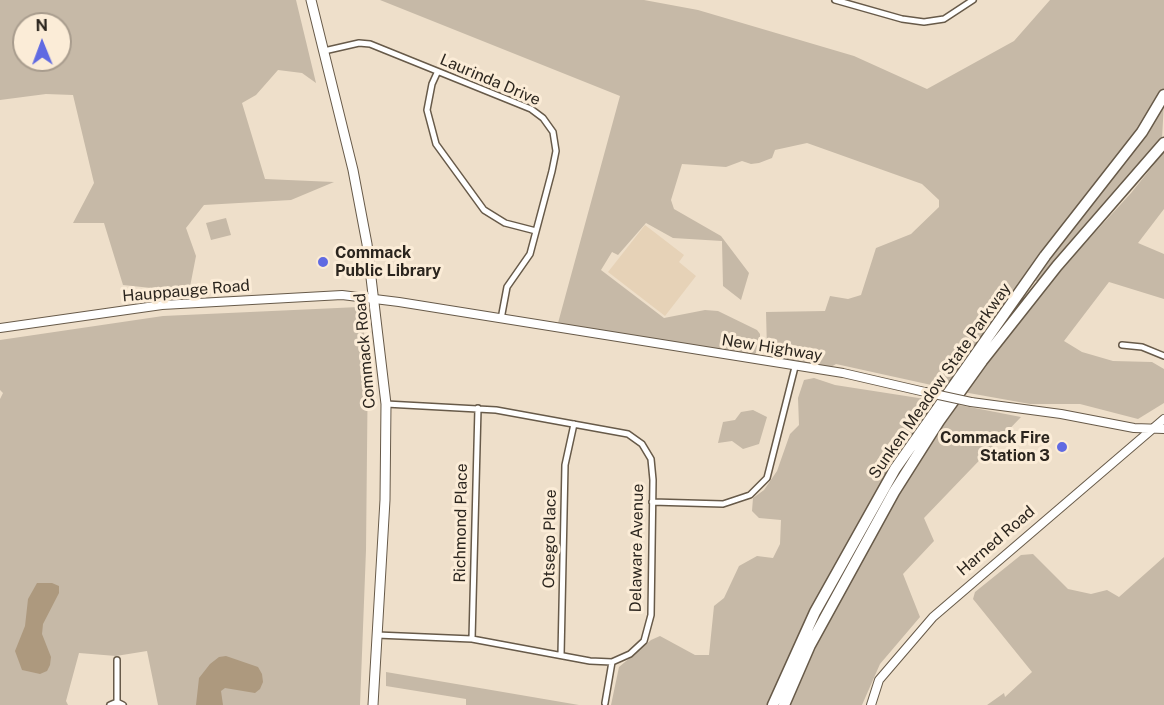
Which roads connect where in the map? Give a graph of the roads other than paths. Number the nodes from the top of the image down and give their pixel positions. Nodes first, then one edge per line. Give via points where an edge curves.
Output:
1 (311, 0) edge
2 (835, 0) edge
3 (973, 0) edge
4 (324, 51) junction
5 (437, 73) junction
6 (1164, 95) edge
7 (1164, 143) edge
8 (536, 231) junction
9 (375, 299) junction
10 (501, 320) junction
11 (0, 328) edge
12 (1122, 345) dead end
13 (1164, 356) edge
14 (795, 368) junction
15 (386, 404) junction
16 (478, 408) junction
17 (1164, 419) edge
18 (574, 424) junction
19 (1152, 429) junction
20 (1164, 429) edge
21 (652, 502) junction
22 (377, 634) junction
23 (472, 639) junction
24 (561, 655) junction
25 (117, 660) dead end
26 (612, 662) junction
27 (605, 703) dead end
28 (120, 704) edge
29 (110, 705) edge
30 (374, 705) edge
31 (773, 705) edge
32 (784, 705) edge
33 (871, 705) edge

1 - 4 main road, Commack Road
2 - 3 street via 902,20 924,22 944,19
4 - 5 street, Laurinda Drive via 370,44
4 - 9 main road, Commack Road via 353,170
5 - 8 street via 427,110 436,144 484,210 505,223
5 - 8 street, Laurinda Drive via 531,109 553,132 552,171
6 - 31 highway, Sunken Meadow State Parkway via 1142,132 1045,256 896,469 815,612
7 - 32 highway, Sunken Meadow State Parkway via 1057,266 939,421 894,492 810,645
8 - 10 street, Laurinda Drive via 530,254 507,288
9 - 10 street, New Highway
9 - 11 street, Hauppauge Road via 342,295 162,305
9 - 15 main road, Commack Road
10 - 14 street, New Highway
12 - 13 street via 1142,347
14 - 19 street, New Highway, bridge via 843,373 971,402
14 - 21 street via 770,470 750,495 723,504
15 - 16 street, Delaware Avenue
15 - 22 main road, Commack Road
16 - 18 street, Delaware Avenue
16 - 23 street, Richmond Place
17 - 19 street, Harned Road
18 - 21 street, Delaware Avenue via 628,434 642,444 651,459
18 - 24 street, Otsego Place via 565,465
19 - 20 street, New Highway
19 - 33 street, Harned Road via 933,617 879,680
21 - 26 street, Delaware Avenue via 651,615 644,641 630,654
22 - 23 street
22 - 30 main road, Commack Road
23 - 24 street
24 - 26 street
25 - 28 street
26 - 27 street
28 - 29 street

